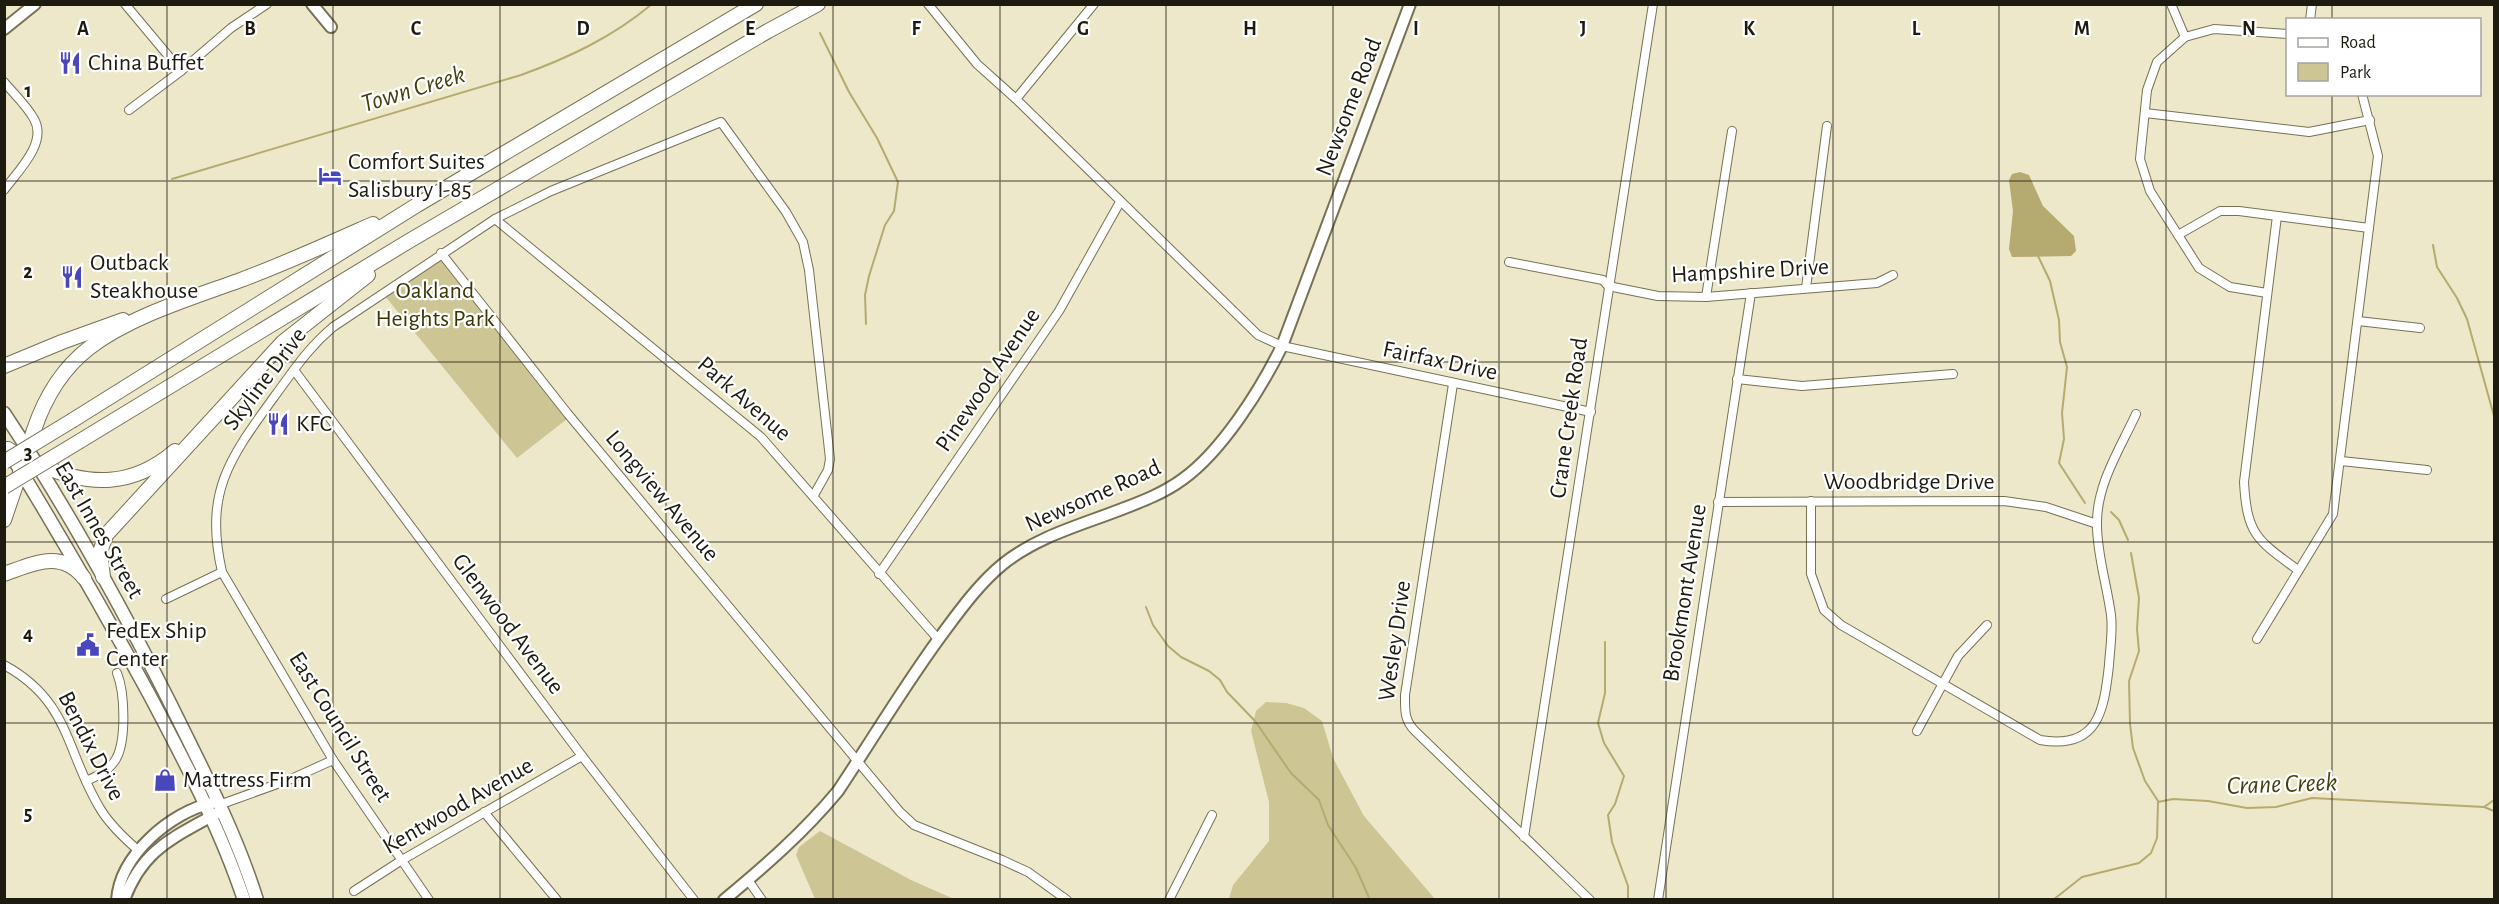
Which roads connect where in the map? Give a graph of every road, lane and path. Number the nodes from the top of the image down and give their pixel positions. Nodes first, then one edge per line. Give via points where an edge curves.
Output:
1 (35, 4) edge
2 (125, 4) edge
3 (267, 4) edge
4 (312, 4) edge
5 (756, 4) edge
6 (819, 4) edge
7 (928, 4) edge
8 (1094, 4) edge
9 (1410, 4) edge
10 (1653, 4) edge
11 (2171, 4) edge
12 (331, 27) dead end
13 (4, 29) edge
14 (2286, 34) edge
15 (2186, 37) junction
16 (181, 71) junction
17 (4, 82) edge
18 (2363, 96) edge
19 (1016, 99) junction
20 (129, 110) dead end
21 (2145, 113) junction
22 (2370, 120) junction
23 (1827, 126) dead end
24 (1732, 131) dead end
25 (4, 190) edge
26 (1120, 202) junction
27 (417, 205) junction
28 (2277, 216) junction
29 (495, 219) junction
30 (2369, 228) junction
31 (2178, 235) junction
32 (409, 241) junction
33 (441, 253) junction
34 (1509, 262) dead end
35 (1893, 275) dead end
36 (1608, 286) junction
37 (1806, 288) junction
38 (1751, 293) junction
39 (2267, 294) junction
40 (1707, 297) junction
41 (191, 298) junction
42 (2358, 321) junction
43 (2420, 328) dead end
44 (1282, 346) junction
45 (4, 366) edge
46 (294, 370) junction
47 (1953, 374) dead end
48 (1737, 379) junction
49 (1453, 384) junction
50 (239, 390) junction
51 (1591, 412) junction
52 (4, 413) edge
53 (2136, 414) dead end
54 (20, 458) edge
55 (2341, 460) junction
56 (2427, 470) dead end
57 (4, 487) edge
58 (814, 495) junction
59 (1811, 501) junction
60 (1718, 502) junction
61 (4, 520) edge
62 (2097, 525) junction
63 (2298, 570) junction
64 (222, 572) junction
65 (4, 574) edge
66 (879, 574) junction
67 (103, 577) junction
68 (84, 578) junction
69 (166, 599) dead end
70 (1987, 625) dead end
71 (938, 639) junction
72 (2257, 639) dead end
73 (4, 665) edge
74 (117, 673) dead end
75 (1942, 684) junction
76 (1917, 731) dead end
77 (582, 756) junction
78 (333, 760) junction
79 (857, 762) junction
80 (86, 781) junction
81 (219, 805) junction
82 (208, 811) junction
83 (484, 812) junction
84 (1212, 815) dead end
85 (1524, 837) junction
86 (139, 850) junction
87 (402, 860) junction
88 (748, 880) junction
89 (354, 891) dead end
90 (117, 900) edge
91 (124, 900) edge
92 (244, 900) edge
93 (257, 900) edge
94 (429, 900) edge
95 (557, 900) edge
96 (694, 900) edge
97 (724, 900) edge
98 (762, 900) edge
99 (1067, 900) edge
100 (1169, 900) edge
101 (1590, 900) edge
102 (1658, 900) edge

1 - 13 street
2 - 16 street
3 - 16 street via 231,28
4 - 12 street
5 - 27 highway
6 - 32 highway
7 - 19 street via 977,64
8 - 19 street
9 - 44 street, Newsome Road
10 - 36 street, Crane Creek Road
11 - 15 street
14 - 15 street via 2214,29
15 - 21 street via 2157,62 2147,90
16 - 20 street
17 - 25 street via 34,118 38,133 33,149
18 - 22 street
19 - 26 street
21 - 22 street via 2309,132
21 - 31 street via 2140,159 2150,191
22 - 30 street via 2378,156
23 - 37 street
24 - 40 street
26 - 44 street via 1246,325
26 - 66 street, Pinewood Avenue via 1059,311
27 - 41 highway
27 - 54 highway, bridge via 73,420
28 - 30 street
28 - 31 street via 2220,211
28 - 39 street
29 - 33 street, Skyline Drive
29 - 58 street, Park Avenue via 761,437
29 - 58 street, Skyline Drive via 551,191 721,122 803,242 830,459
30 - 42 street
31 - 39 street via 2199,268 2230,287
32 - 50 highway via 295,332
32 - 57 highway, bridge
33 - 46 street, Skyline Drive via 333,327 312,345
33 - 79 street, Longview Avenue via 568,414
34 - 36 street, Hampshire Drive via 1603,280
35 - 37 street, Hampshire Drive via 1877,283
36 - 40 street, Hampshire Drive via 1658,296
36 - 51 street, Crane Creek Road
37 - 38 street, Hampshire Drive
38 - 40 street, Hampshire Drive
38 - 48 street, Brookmont Avenue
39 - 63 street via 2244,482 2246,514 2265,545
41 - 45 highway
41 - 54 highway via 110,334 80,356 48,395
42 - 43 street
42 - 55 street
44 - 49 street, Fairfax Drive
44 - 71 street, Newsome Road via 1265,381 1240,416 1184,478 1146,500 1041,540 1013,556 991,575
46 - 64 street, Skyline Drive via 238,446 226,469 214,525
46 - 77 street, Glenwood Avenue
47 - 48 street via 1802,386
48 - 60 street, Brookmont Avenue
49 - 51 street, Fairfax Drive
49 - 85 street, Wesley Drive via 1405,714 1408,724
50 - 54 highway via 171,454 139,474 114,480 83,480
50 - 67 highway via 105,536 100,552
51 - 85 street, Crane Creek Road
52 - 54 main road, East Innes Street
53 - 62 street via 2103,484
54 - 61 highway
54 - 67 main road, East Innes Street
54 - 68 main road, East Innes Street
55 - 56 street
55 - 63 street via 2333,514
58 - 66 street, Park Avenue
59 - 60 street, Woodbridge Drive
59 - 62 street, Woodbridge Drive via 2004,501 2046,507
59 - 75 street via 1810,574 1824,610 1841,625
60 - 102 street, Brookmont Avenue
62 - 75 street via 2112,617 2105,698 2099,719 2075,739 2060,744 2040,740
63 - 72 street
64 - 69 street
64 - 78 street, East Council Street
65 - 68 highway via 52,559 69,564
66 - 71 street, Park Avenue
67 - 81 main road, East Innes Street
68 - 82 main road, East Innes Street
70 - 75 street via 1958,656
71 - 79 street, Newsome Road
73 - 80 street, Bendix Drive via 28,680 53,707
74 - 80 street via 122,692 120,751 109,768
75 - 76 street
77 - 83 street, Kentwood Avenue
77 - 96 street, Glenwood Avenue
78 - 81 street
78 - 87 street, East Council Street
79 - 88 street, Newsome Road via 811,824
79 - 99 street, Longview Avenue via 914,825 1028,872
80 - 86 street, Bendix Drive via 106,818
81 - 82 street via 217,814
81 - 93 main road, East Innes Street
82 - 86 street via 162,828
82 - 91 street via 151,854 135,875
82 - 92 main road, East Innes Street
83 - 87 street, Kentwood Avenue
83 - 95 street
84 - 100 street
85 - 101 street, Wesley Drive
86 - 90 street via 124,875
87 - 89 street, Kentwood Avenue
87 - 94 street, East Council Street
88 - 97 street, Newsome Road
88 - 98 street

